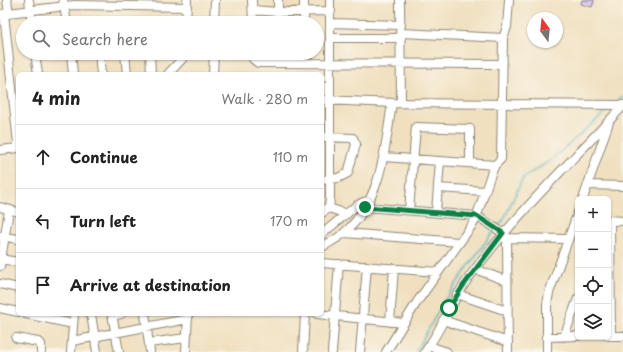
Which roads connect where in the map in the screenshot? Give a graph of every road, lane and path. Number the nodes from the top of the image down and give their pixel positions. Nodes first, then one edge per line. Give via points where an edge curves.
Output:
1 (7, 0) edge
2 (29, 0) edge
3 (215, 0) edge
4 (252, 0) edge
5 (278, 0) edge
6 (304, 0) edge
7 (330, 0) edge
8 (400, 0) edge
9 (509, 0) edge
10 (63, 3) edge
11 (135, 3) edge
12 (160, 3) edge
13 (187, 4) edge
14 (30, 10) junction
15 (253, 10) junction
16 (331, 11) junction
17 (278, 12) junction
18 (304, 12) junction
19 (4, 14) edge
20 (31, 16) edge
21 (66, 16) edge
22 (186, 16) edge
23 (214, 16) edge
24 (253, 16) edge
25 (278, 16) edge
26 (304, 16) edge
27 (332, 23) junction
28 (402, 25) junction
29 (402, 36) junction
30 (332, 38) junction
31 (503, 38) junction
32 (36, 60) edge
33 (72, 60) edge
34 (100, 60) edge
35 (126, 60) edge
36 (150, 60) edge
37 (181, 60) edge
38 (214, 60) edge
39 (253, 60) edge
40 (279, 62) joint
41 (303, 62) joint
42 (401, 63) junction
43 (331, 64) junction
44 (502, 64) junction
45 (38, 72) edge
46 (73, 72) edge
47 (101, 72) edge
48 (128, 72) edge
49 (151, 72) edge
50 (173, 72) edge
51 (213, 72) edge
52 (326, 100) edge
53 (396, 103) junction
54 (502, 104) junction
55 (618, 105) edge
56 (610, 121) junction
57 (16, 125) edge
58 (326, 137) edge
59 (16, 148) edge
60 (0, 150) edge
61 (384, 157) junction
62 (413, 160) junction
63 (440, 161) junction
64 (470, 163) junction
65 (495, 165) junction
66 (326, 180) edge
67 (588, 185) junction
68 (623, 186) edge
69 (438, 188) junction
70 (485, 191) junction
71 (584, 196) edge
72 (367, 203) junction
73 (0, 207) edge
74 (326, 208) edge
75 (9, 210) junction
76 (409, 210) junction
77 (16, 212) edge
78 (436, 212) junction
79 (347, 214) junction
80 (477, 216) junction
81 (611, 220) edge
82 (623, 221) edge
83 (575, 222) edge
84 (324, 232) edge
85 (345, 233) junction
86 (3, 236) edge
87 (505, 236) junction
88 (16, 239) edge
89 (567, 239) junction
90 (459, 242) junction
91 (324, 246) edge
92 (0, 261) edge
93 (16, 262) edge
94 (324, 263) edge
95 (339, 264) junction
96 (367, 266) junction
97 (394, 268) junction
98 (609, 268) edge
99 (475, 269) junction
100 (438, 272) junction
101 (508, 281) junction
102 (0, 284) edge
103 (16, 288) edge
104 (457, 294) junction
105 (576, 304) edge
106 (610, 304) edge
107 (0, 308) edge
108 (507, 311) junction
109 (16, 312) edge
110 (324, 315) edge
111 (35, 316) edge
112 (74, 316) edge
113 (91, 316) edge
114 (115, 316) edge
115 (145, 316) edge
116 (305, 316) edge
117 (335, 316) junction
118 (188, 317) edge
119 (363, 319) junction
120 (443, 320) junction
121 (390, 322) junction
122 (404, 323) junction
123 (73, 324) junction
124 (146, 326) junction
125 (115, 332) junction
126 (94, 336) junction
127 (575, 336) edge
128 (611, 336) edge
129 (623, 336) edge
130 (546, 337) junction
131 (564, 337) junction
132 (16, 338) dead end
133 (186, 338) junction
134 (72, 341) junction
135 (508, 342) junction
136 (149, 343) junction
137 (427, 349) edge
138 (41, 352) edge
139 (71, 352) edge
140 (97, 352) edge
141 (119, 352) edge
142 (150, 352) edge
143 (186, 352) edge
144 (303, 352) edge
145 (332, 352) edge
146 (360, 352) edge
147 (386, 352) edge
148 (446, 352) edge
149 (508, 352) edge
150 (547, 352) edge

1 - 19 street
2 - 14 street
3 - 23 street
4 - 15 street
5 - 17 street
6 - 18 street
7 - 16 street
8 - 28 street
9 - 31 street via 507,27
10 - 11 street
10 - 14 street
10 - 21 street
11 - 12 street
12 - 13 street
13 - 22 street
14 - 19 street
14 - 20 street
15 - 17 street
15 - 24 street
16 - 18 street
16 - 27 street
17 - 18 street
17 - 25 street
18 - 26 street
19 - 57 street
27 - 28 street
27 - 30 street
28 - 29 street
29 - 30 street
29 - 31 street
29 - 42 street
30 - 43 street
31 - 44 street
32 - 45 street
33 - 46 street
34 - 47 street
35 - 48 street
36 - 49 street
37 - 50 street
38 - 51 street
39 - 40 street via 258,63
40 - 41 street
41 - 43 street
42 - 43 street
42 - 44 street
42 - 53 street
43 - 52 street
44 - 54 street
52 - 53 street
52 - 58 street
53 - 54 street
53 - 61 street
54 - 55 street
54 - 65 street via 501,159
55 - 56 street
56 - 67 street
56 - 87 street via 557,173
58 - 66 street
58 - 66 street via 353,138 356,144 348,173 341,178
59 - 60 street
61 - 62 street
61 - 72 street
62 - 63 street
62 - 64 street via 416,127 470,129
62 - 76 street
63 - 64 street
63 - 69 street
64 - 65 street
65 - 70 street
66 - 74 street
67 - 68 street
67 - 71 street
69 - 70 street
69 - 78 street
70 - 80 street
72 - 76 street
72 - 79 street via 357,206
72 - 85 street via 360,217
73 - 75 street
74 - 79 street
75 - 77 street
75 - 86 street
76 - 78 street
78 - 80 street
79 - 84 street
80 - 87 street
80 - 90 street
81 - 82 street
83 - 89 street
85 - 90 street
85 - 91 street
86 - 88 street
86 - 92 street
87 - 89 street
87 - 99 street
87 - 101 street
89 - 130 street via 547,299
90 - 100 street
92 - 93 street
94 - 95 street
95 - 96 street
95 - 117 street
96 - 97 street
96 - 119 street
97 - 100 street
97 - 121 street
98 - 106 street
99 - 101 street
99 - 104 street
100 - 122 street
101 - 108 street
102 - 103 street
104 - 108 street
104 - 120 street
105 - 131 street
107 - 109 street
108 - 135 street
110 - 117 street
111 - 123 street
112 - 123 street
113 - 126 street
114 - 125 street
115 - 124 street
116 - 144 street
117 - 119 street
117 - 145 street
118 - 124 street
118 - 133 street
119 - 121 street
119 - 146 street
120 - 135 street
120 - 137 street
121 - 122 street
122 - 147 street
123 - 134 street
124 - 125 street
124 - 136 street
125 - 126 street
125 - 141 street
126 - 134 street
126 - 140 street
127 - 131 street
128 - 129 street
130 - 131 street
130 - 150 street
132 - 138 street via 38,342 41,344
133 - 136 street
133 - 143 street
134 - 139 street
135 - 149 street
136 - 142 street
137 - 148 street

